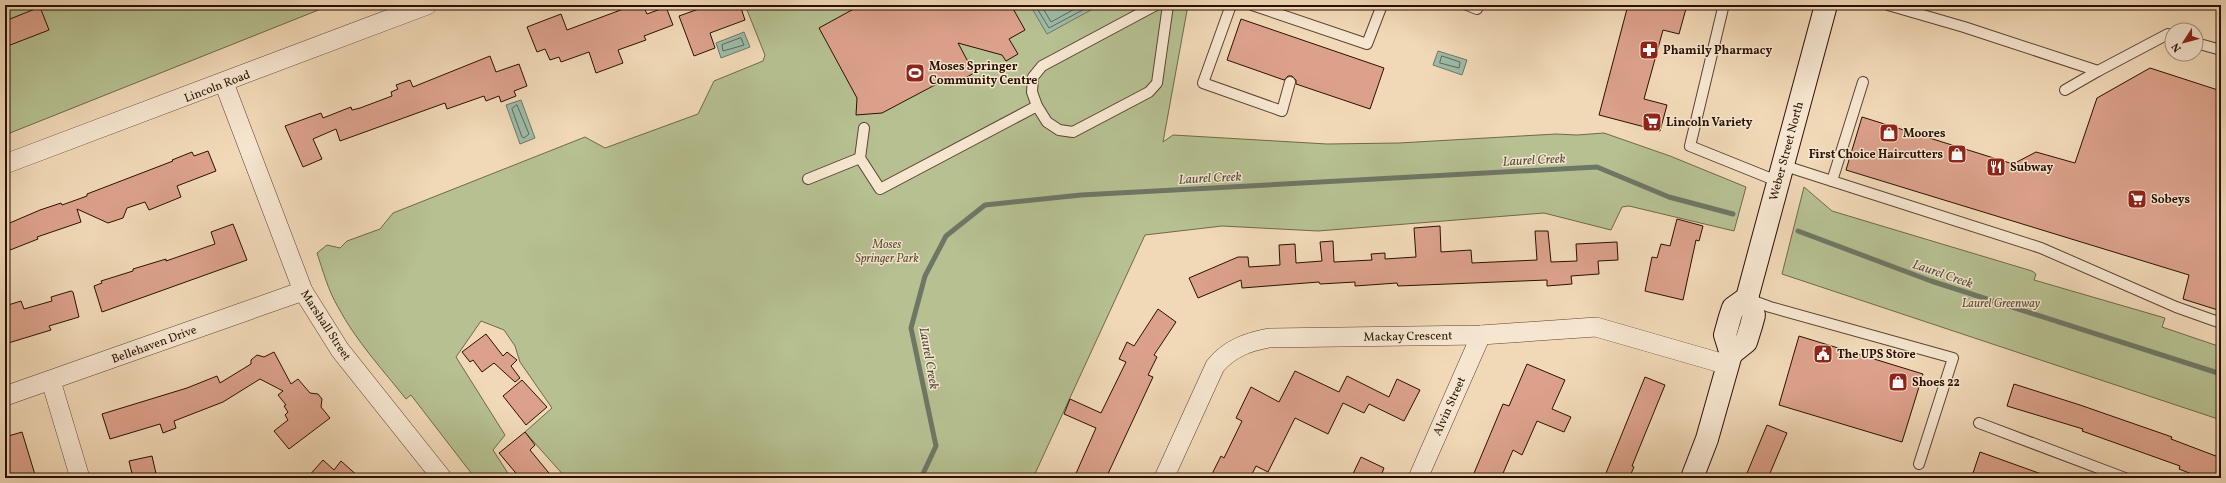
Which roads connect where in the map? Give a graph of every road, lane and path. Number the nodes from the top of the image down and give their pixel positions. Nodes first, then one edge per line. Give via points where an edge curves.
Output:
1 (427, 5) edge
2 (1156, 5) edge
3 (1168, 5) edge
4 (1231, 5) edge
5 (1252, 5) edge
6 (1382, 5) edge
7 (1467, 5) edge
8 (1478, 5) edge
9 (1721, 5) edge
10 (1826, 5) edge
11 (1888, 5) edge
12 (2164, 36) edge
13 (2204, 45) edge
14 (2221, 50) edge
15 (2098, 70) junction
16 (1290, 82) dead end
17 (1863, 82) dead end
18 (224, 83) junction
19 (2065, 90) dead end
20 (1037, 106) junction
21 (864, 128) dead end
22 (860, 158) junction
23 (5, 164) edge
24 (1779, 173) junction
25 (808, 179) dead end
26 (1832, 181) junction
27 (303, 291) junction
28 (1747, 298) junction
29 (2221, 323) edge
30 (1481, 335) junction
31 (1730, 360) junction
32 (51, 381) junction
33 (5, 396) edge
34 (1979, 423) dead end
35 (1919, 464) dead end
36 (80, 478) edge
37 (442, 478) edge
38 (1164, 478) edge
39 (1418, 478) edge
40 (1692, 478) edge
41 (2125, 478) edge

1 - 18 street, Lincoln Road
2 - 20 lane via 1042,66 1033,78 1032,92
3 - 20 lane via 1157,83 1149,92 1073,132 1059,130 1047,122
4 - 16 lane via 1203,82 1282,111
5 - 6 lane via 1366,44
7 - 8 lane via 1477,9
9 - 24 lane via 1723,8 1690,146
10 - 24 main road, Weber Street North
11 - 15 lane
12 - 15 lane
13 - 14 lane
15 - 19 lane
17 - 26 lane
18 - 23 street, Lincoln Road
18 - 27 street, Marshall Street
20 - 22 lane via 880,189
21 - 22 lane
22 - 25 lane
24 - 26 lane
24 - 28 main road, Weber Street North
26 - 29 lane via 2041,248 2176,307
27 - 32 street, Bellehaven Drive
27 - 37 street, Marshall Street via 340,350
28 - 31 main road via 1734,308 1730,317 1725,336
28 - 35 lane via 1770,307 1953,358
30 - 31 street, Mackay Crescent via 1596,327
30 - 38 street, Mackay Crescent via 1269,338 1244,344 1224,354 1215,366
30 - 39 street, Alvin Street
31 - 40 main road via 1707,439
32 - 33 street, Bellehaven Drive
32 - 36 street
34 - 41 lane

